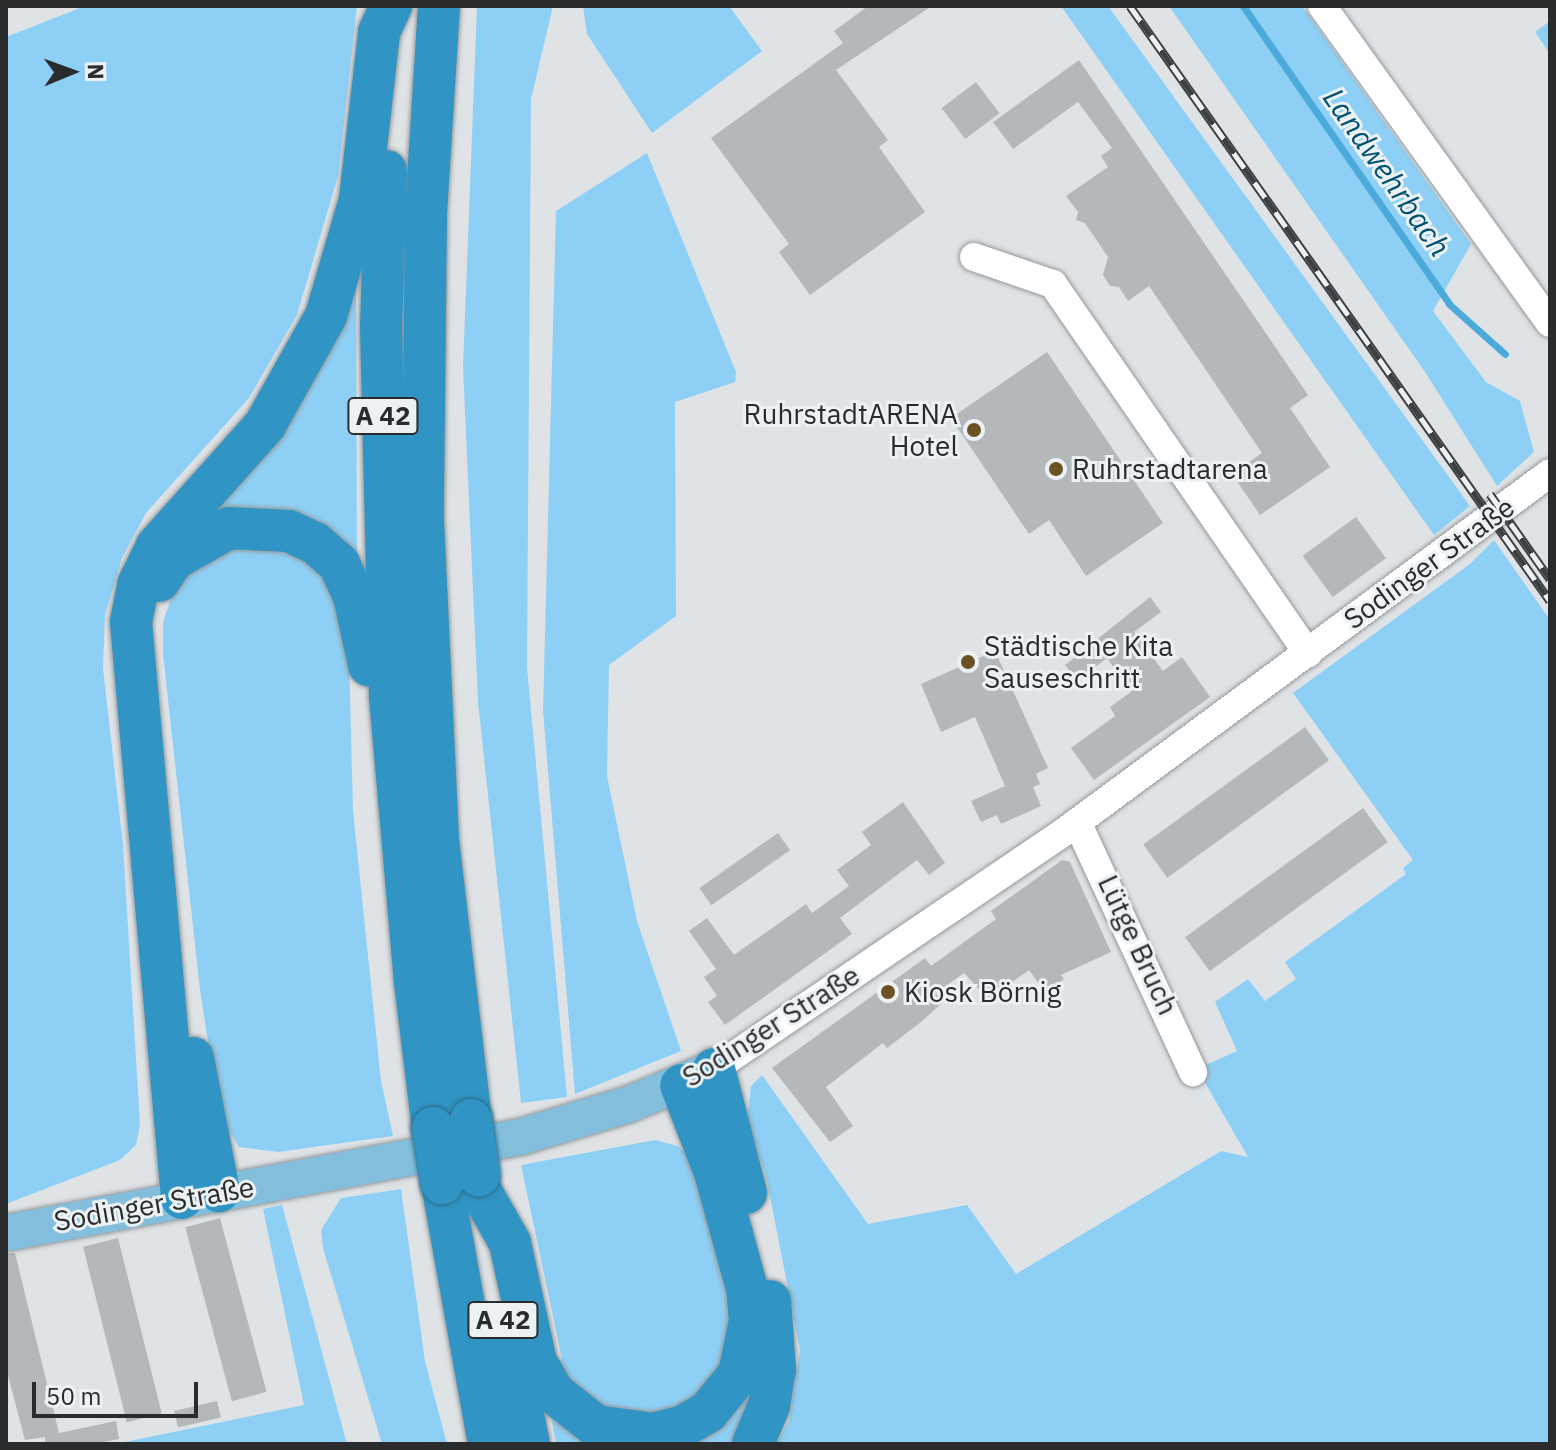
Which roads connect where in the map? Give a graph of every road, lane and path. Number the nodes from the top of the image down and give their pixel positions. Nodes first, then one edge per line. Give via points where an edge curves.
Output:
1 (391, 6) edge
2 (400, 6) edge
3 (439, 6) edge
4 (1322, 6) edge
5 (974, 257) dead end
6 (1550, 323) edge
7 (1550, 473) edge
8 (1308, 653) junction
9 (1077, 822) junction
10 (400, 826) junction
11 (1193, 1072) dead end
12 (697, 1077) junction
13 (452, 1124) junction
14 (468, 1184) junction
15 (200, 1195) junction
16 (6, 1233) edge
17 (489, 1444) edge
18 (529, 1444) edge
19 (753, 1444) edge

1 - 15 highway via 379,32 360,200 326,316 265,425 157,546 138,585 131,622
2 - 10 highway, A 42 via 389,123 381,326 386,582
3 - 13 highway, A 42 via 422,328 423,552
4 - 6 street
5 - 8 street via 1053,284
7 - 8 street, Sodinger Straße
8 - 9 street, Sodinger Straße
9 - 11 street, Lütge Bruch
9 - 12 street, Sodinger Straße
10 - 13 highway, A 42
10 - 15 highway via 376,764 364,636 339,564 315,543 289,531 229,528 200,539 174,559 157,585 146,626 145,680 189,1029
12 - 14 highway via 750,1321 739,1374 708,1412 682,1427 653,1434 596,1426 554,1393 536,1362 510,1243
12 - 15 main road, Sodinger Straße via 520,1137
12 - 19 highway via 774,1326 769,1406
13 - 14 highway, A 42, bridge
14 - 17 highway, A 42
14 - 18 highway, A 42
15 - 16 main road, Sodinger Straße

